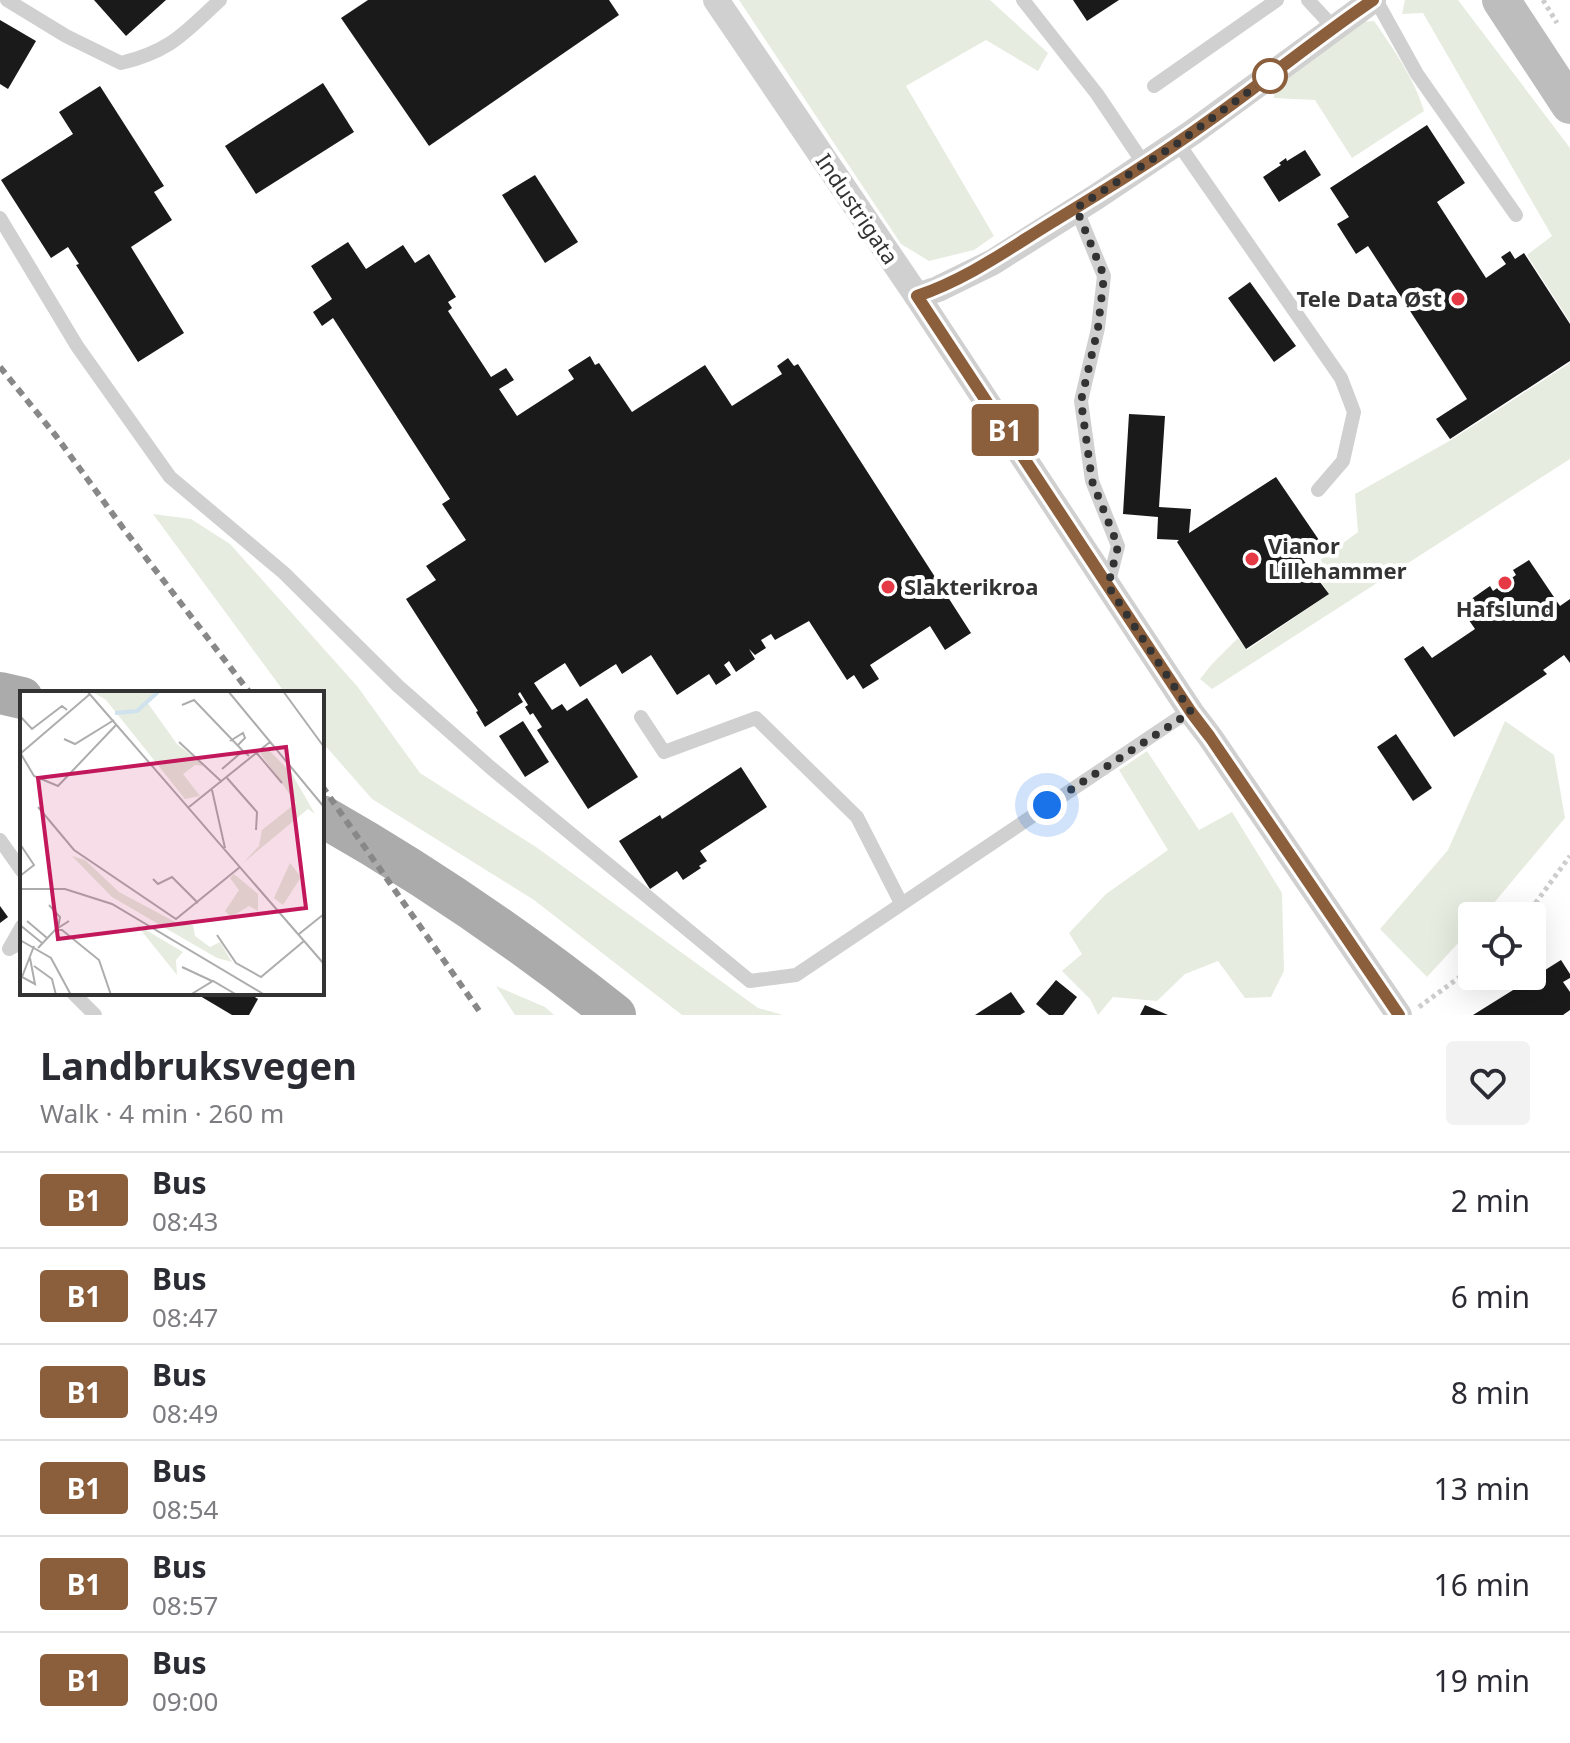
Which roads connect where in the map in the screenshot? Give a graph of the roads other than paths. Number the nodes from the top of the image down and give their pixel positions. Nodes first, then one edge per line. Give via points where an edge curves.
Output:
1 (7, 0) edge
2 (220, 0) edge
3 (716, 0) edge
4 (1023, 0) edge
5 (1277, 0) edge
6 (1308, 0) edge
7 (1374, 0) edge
8 (1501, 0) edge
9 (1333, 27) junction
10 (1154, 86) dead end
11 (1570, 105) edge
12 (1178, 143) junction
13 (1144, 164) junction
14 (1076, 208) junction
15 (1516, 215) dead end
16 (0, 218) edge
17 (917, 296) junction
18 (1318, 490) dead end
19 (1108, 586) junction
20 (0, 693) edge
21 (20, 698) edge
22 (1191, 712) junction
23 (0, 716) edge
24 (641, 717) dead end
25 (20, 721) edge
26 (324, 817) edge
27 (0, 840) edge
28 (324, 844) edge
29 (20, 868) edge
30 (901, 903) junction
31 (75, 995) edge
32 (1409, 1012) edge
33 (95, 1015) edge
34 (579, 1015) edge
35 (615, 1015) edge

1 - 2 lane via 121,63 166,48
3 - 17 street, Industrigata
4 - 13 lane
5 - 10 lane
6 - 9 lane
7 - 9 street
7 - 15 lane via 1417,74
8 - 11 main road
9 - 12 street
12 - 13 street
12 - 18 lane via 1341,378 1354,412 1343,461
13 - 14 street
14 - 17 street via 993,262
14 - 19 lane via 1104,276 1081,401 1092,481 1118,546
16 - 30 lane via 77,346 170,477 284,573 398,686 491,768 750,981 796,975
17 - 19 street, Industrigata
19 - 22 street, Industrigata
20 - 21 main road
22 - 30 lane
22 - 32 street, Industrigata
23 - 25 main road
24 - 30 lane via 664,752 756,718 857,817
26 - 35 main road via 480,914
27 - 29 lane
28 - 34 main road via 412,895
31 - 33 lane

